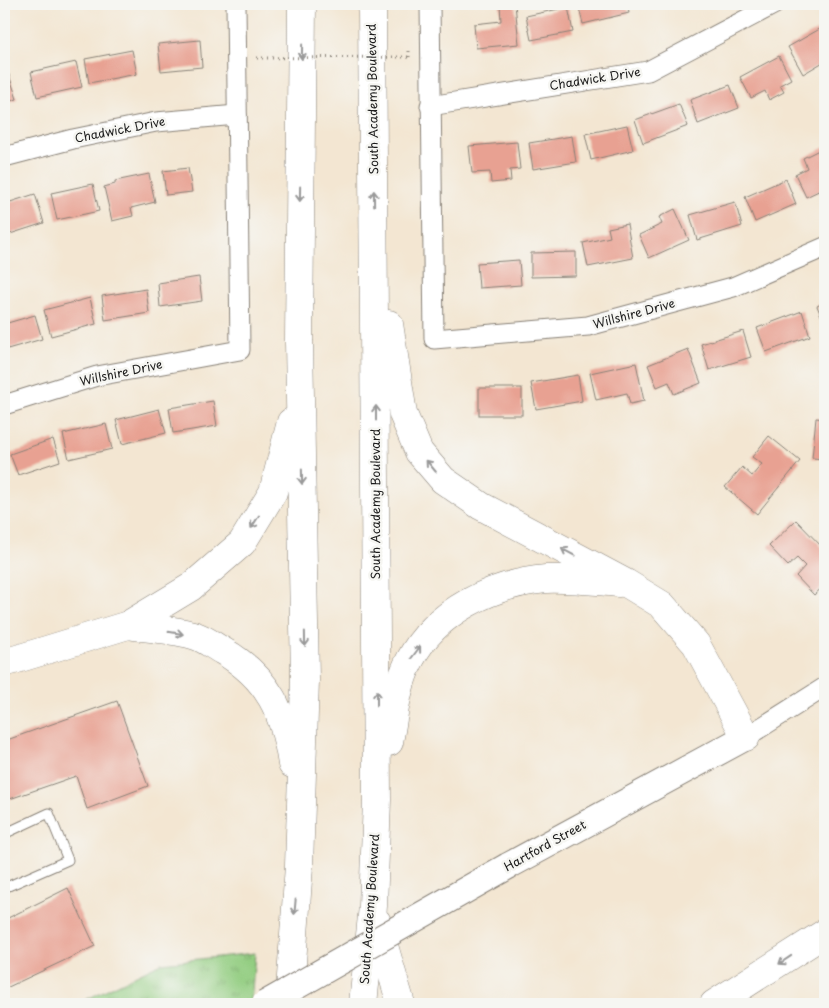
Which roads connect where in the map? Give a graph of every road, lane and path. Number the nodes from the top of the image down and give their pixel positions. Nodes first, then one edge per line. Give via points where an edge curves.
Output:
1 (236, 4) edge
2 (302, 4) edge
3 (372, 4) edge
4 (430, 4) edge
5 (775, 4) edge
6 (409, 57) dead end
7 (258, 58) dead end
8 (430, 106) junction
9 (237, 114) junction
10 (4, 157) edge
11 (375, 234) junction
12 (825, 248) edge
13 (299, 341) junction
14 (4, 405) edge
15 (626, 583) junction
16 (128, 626) junction
17 (4, 663) edge
18 (825, 687) edge
19 (746, 737) junction
20 (377, 800) junction
21 (4, 834) edge
22 (299, 866) junction
23 (4, 888) edge
24 (373, 906) junction
25 (825, 933) edge
26 (292, 947) junction
27 (265, 1004) edge
28 (277, 1004) edge
29 (289, 1004) edge
30 (363, 1004) edge
31 (401, 1004) edge
32 (714, 1004) edge

1 - 9 street
2 -> 13 highway
11 -> 3 highway, South Academy Boulevard
4 - 8 street
5 - 8 street, Chadwick Drive via 648,71
6 - 7 path, bridge
8 - 12 street, Willshire Drive via 434,339 588,326 733,287
9 - 10 street, Chadwick Drive via 156,122
9 - 14 street, Willshire Drive via 240,350 96,376
15 -> 11 highway via 481,506 443,480 419,452 403,414
20 -> 11 highway, South Academy Boulevard
13 -> 16 highway via 290,429 274,492 242,543 191,587
13 -> 22 highway via 305,680
15 - 19 highway via 662,605 696,644
20 -> 15 highway via 399,690 410,660 428,635 450,614 475,598 510,584 548,579
16 - 17 highway
16 -> 22 highway via 197,636 239,661 263,683 278,708 288,736
18 - 19 street, Hartford Street
19 - 27 street, Hartford Street, bridge via 508,866
20 - 24 highway, South Academy Boulevard
21 - 23 lane via 49,813 68,860
22 -> 26 highway
24 - 30 highway, South Academy Boulevard
24 - 31 highway
25 -> 32 highway
26 - 28 highway
26 - 29 highway

